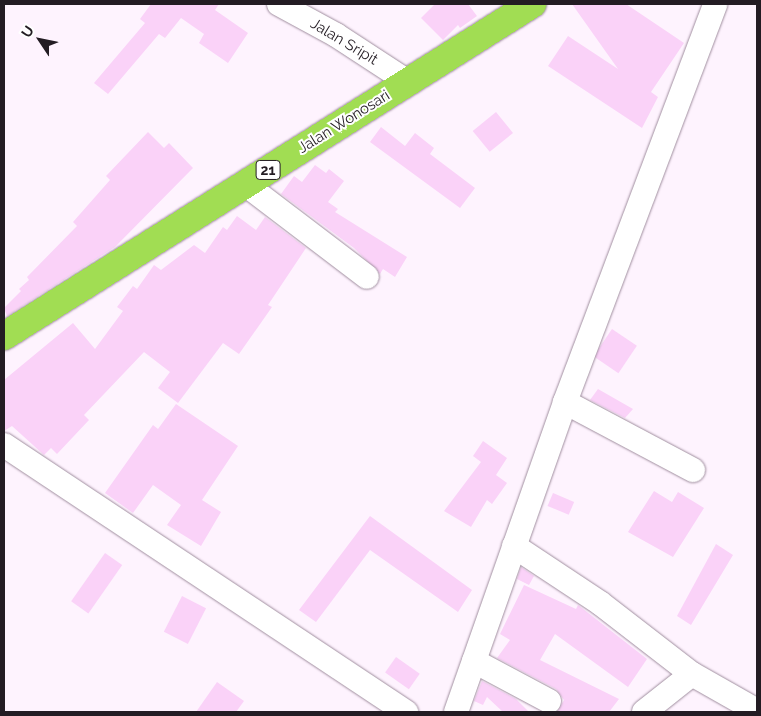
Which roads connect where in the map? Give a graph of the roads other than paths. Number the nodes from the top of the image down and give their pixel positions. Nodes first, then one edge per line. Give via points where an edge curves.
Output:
1 (279, 4) edge
2 (532, 4) edge
3 (715, 4) edge
4 (408, 82) junction
5 (244, 184) junction
6 (367, 277) dead end
7 (4, 336) edge
8 (565, 402) junction
9 (4, 445) edge
10 (693, 470) dead end
11 (514, 546) junction
12 (474, 661) junction
13 (692, 674) junction
14 (549, 701) dead end
15 (757, 711) edge
16 (406, 712) edge
17 (456, 712) edge
18 (644, 712) edge

1 - 4 street, Jalan Sripit via 336,35
2 - 4 highway, Jalan Wonosari / 21
3 - 8 street
4 - 5 highway, Jalan Wonosari / 21
5 - 6 street
5 - 7 highway, Jalan Wonosari / 21
8 - 10 street
8 - 11 street
9 - 16 street
11 - 12 street
11 - 13 street via 592,598
12 - 14 street
12 - 17 street
13 - 15 street
13 - 18 street

